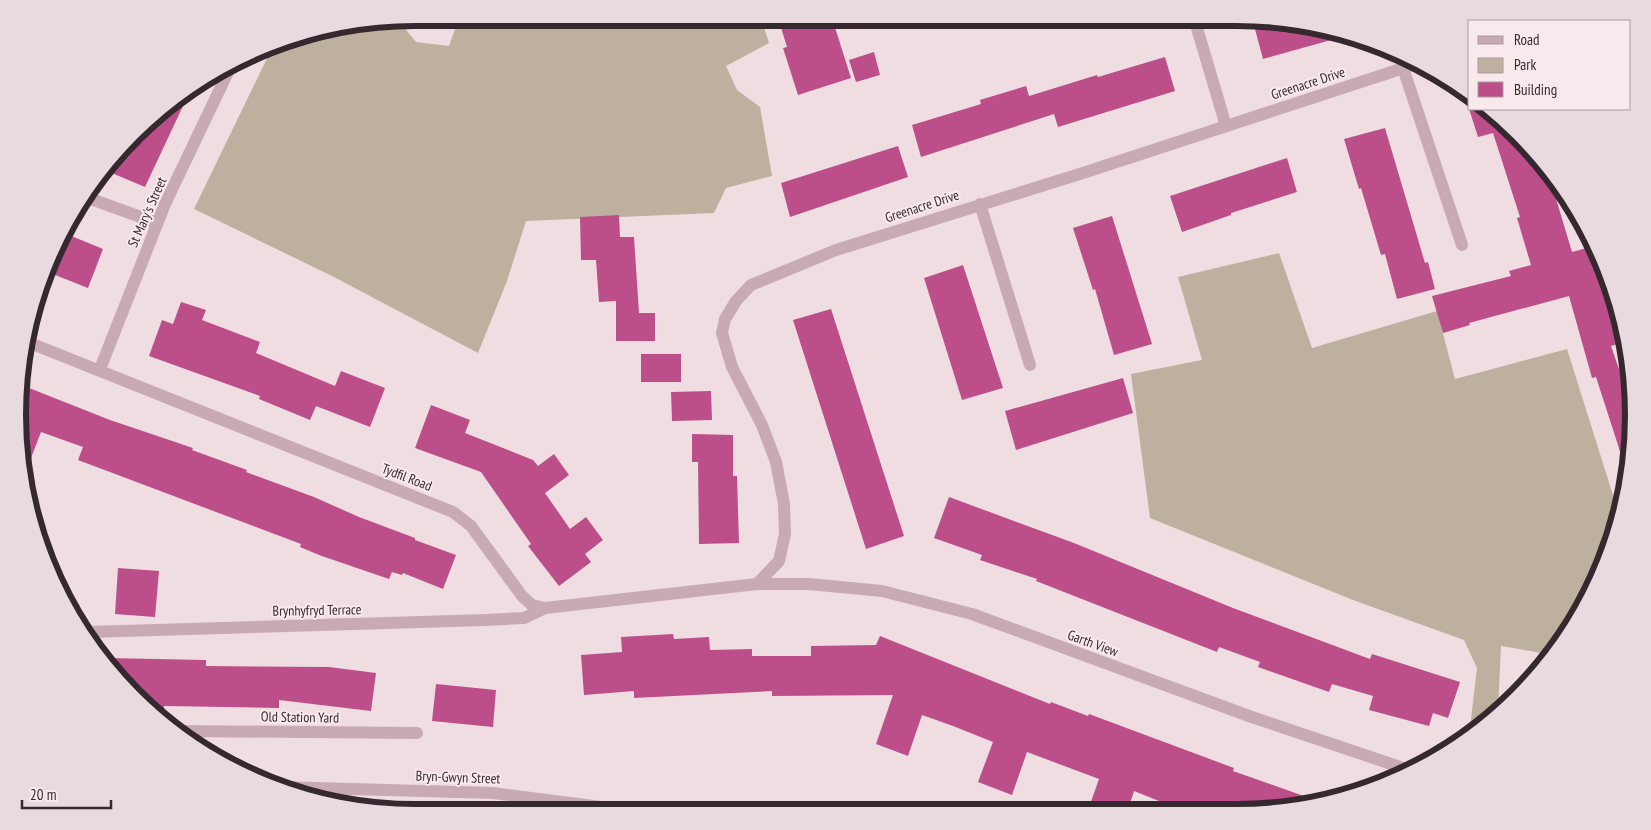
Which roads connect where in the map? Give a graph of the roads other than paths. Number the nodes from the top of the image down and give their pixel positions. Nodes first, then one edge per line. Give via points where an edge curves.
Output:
1 (1196, 26) edge
2 (1409, 66) edge
3 (1403, 68) junction
4 (227, 75) edge
5 (1226, 126) junction
6 (92, 199) edge
7 (980, 204) junction
8 (158, 223) junction
9 (1462, 245) dead end
10 (33, 344) edge
11 (1030, 365) dead end
12 (100, 370) junction
13 (757, 584) junction
14 (545, 608) junction
15 (93, 632) edge
16 (189, 731) edge
17 (417, 733) dead end
18 (1401, 767) edge
19 (304, 788) edge
20 (579, 804) edge

1 - 5 street
2 - 3 street, Greenacre Drive
3 - 5 street, Greenacre Drive
3 - 9 street
4 - 8 street, St Mary's Street
5 - 7 street, Greenacre Drive
6 - 8 street
7 - 11 street
7 - 13 street, Greenacre Drive via 836,250 752,285 736,301 722,333 732,367 762,425 776,462 784,504 785,534 779,561
8 - 12 street, St Mary's Street
10 - 12 street, Tydfil Road
12 - 14 street, Tydfil Road via 453,512 470,526 522,596 532,605
13 - 14 street
13 - 18 street, Garth View via 809,584 882,591 972,614 1249,716
14 - 15 street, Brynhyfryd Terrace via 524,618
16 - 17 street, Old Station Yard
19 - 20 street, Bryn-Gwyn Street via 493,793

